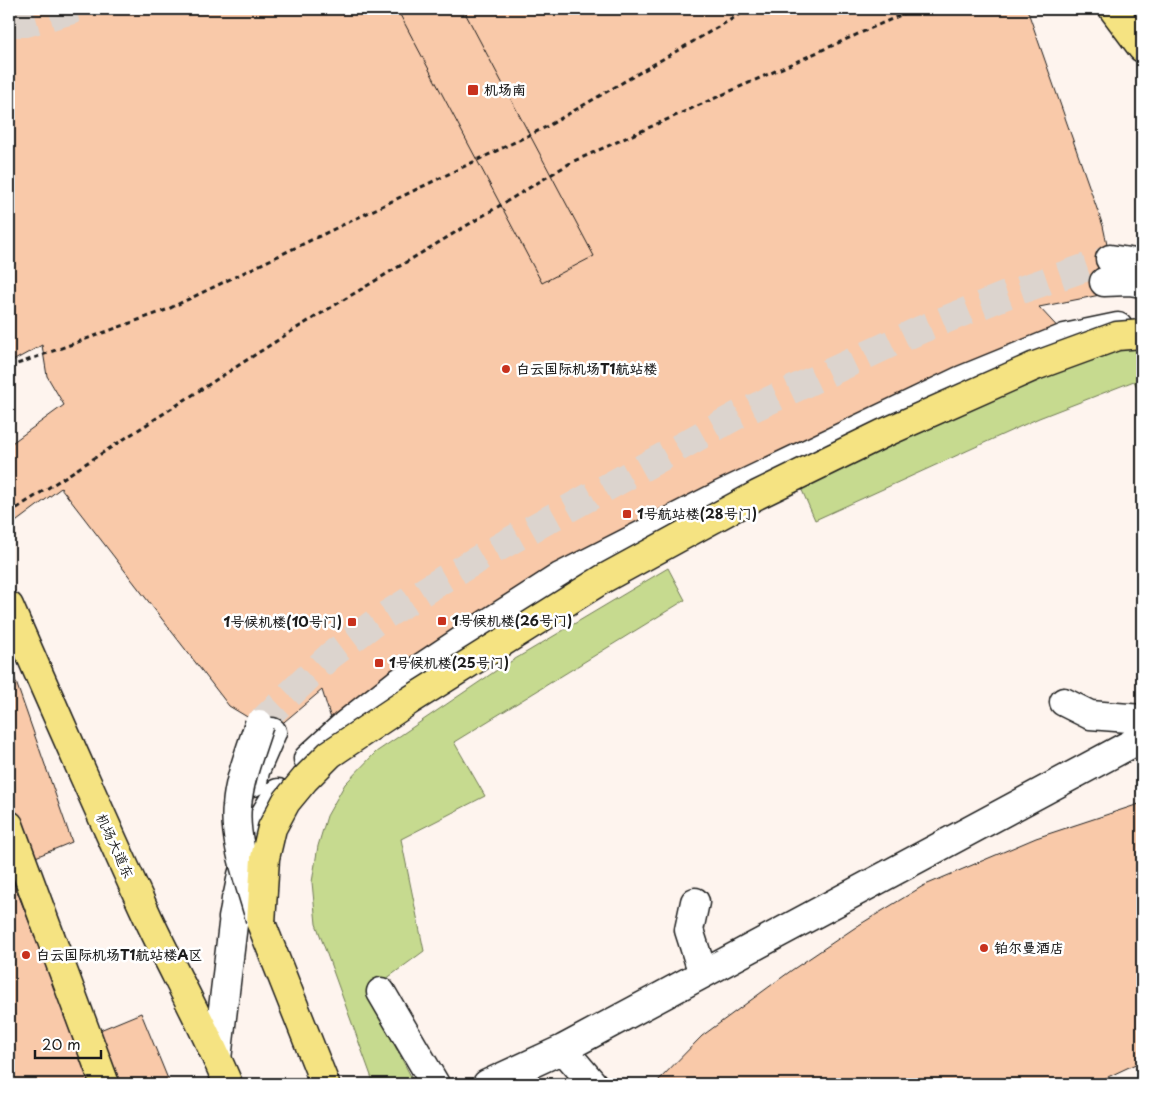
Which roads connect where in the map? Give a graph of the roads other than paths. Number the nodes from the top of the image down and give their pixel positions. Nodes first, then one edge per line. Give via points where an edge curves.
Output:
1 (1113, 9) edge
2 (1142, 48) edge
3 (1142, 264) edge
4 (1142, 283) edge
5 (1142, 322) edge
6 (1142, 334) edge
7 (9, 606) edge
8 (1064, 702) dead end
9 (1142, 718) edge
10 (1142, 738) edge
11 (9, 825) edge
12 (695, 902) dead end
13 (234, 918) junction
14 (261, 923) junction
15 (703, 974) junction
16 (381, 992) dead end
17 (563, 1049) junction
18 (217, 1059) junction
19 (587, 1082) edge
20 (105, 1084) edge
21 (228, 1084) edge
22 (325, 1084) edge
23 (436, 1084) edge
24 (487, 1084) edge

1 - 2 main road
3 - 4 street via 1107,271
5 - 13 street via 1065,338 962,380 720,495 560,577 487,624 398,684 304,762 279,792 257,828 242,876
6 - 14 main road, bridge via 1117,336 1035,366 882,434 757,495 603,579 330,754 286,802 272,828 265,858
7 - 18 main road, 机场大道东 via 142,905
8 - 9 street via 1090,715
10 - 15 street
11 - 20 main road
12 - 15 street via 689,930
13 - 14 street, bridge via 245,811 266,728 242,778 236,807 239,844
13 - 18 street
14 - 22 main road
15 - 17 street
16 - 23 street
17 - 19 street
17 - 24 street
18 - 21 main road, 机场大道东

